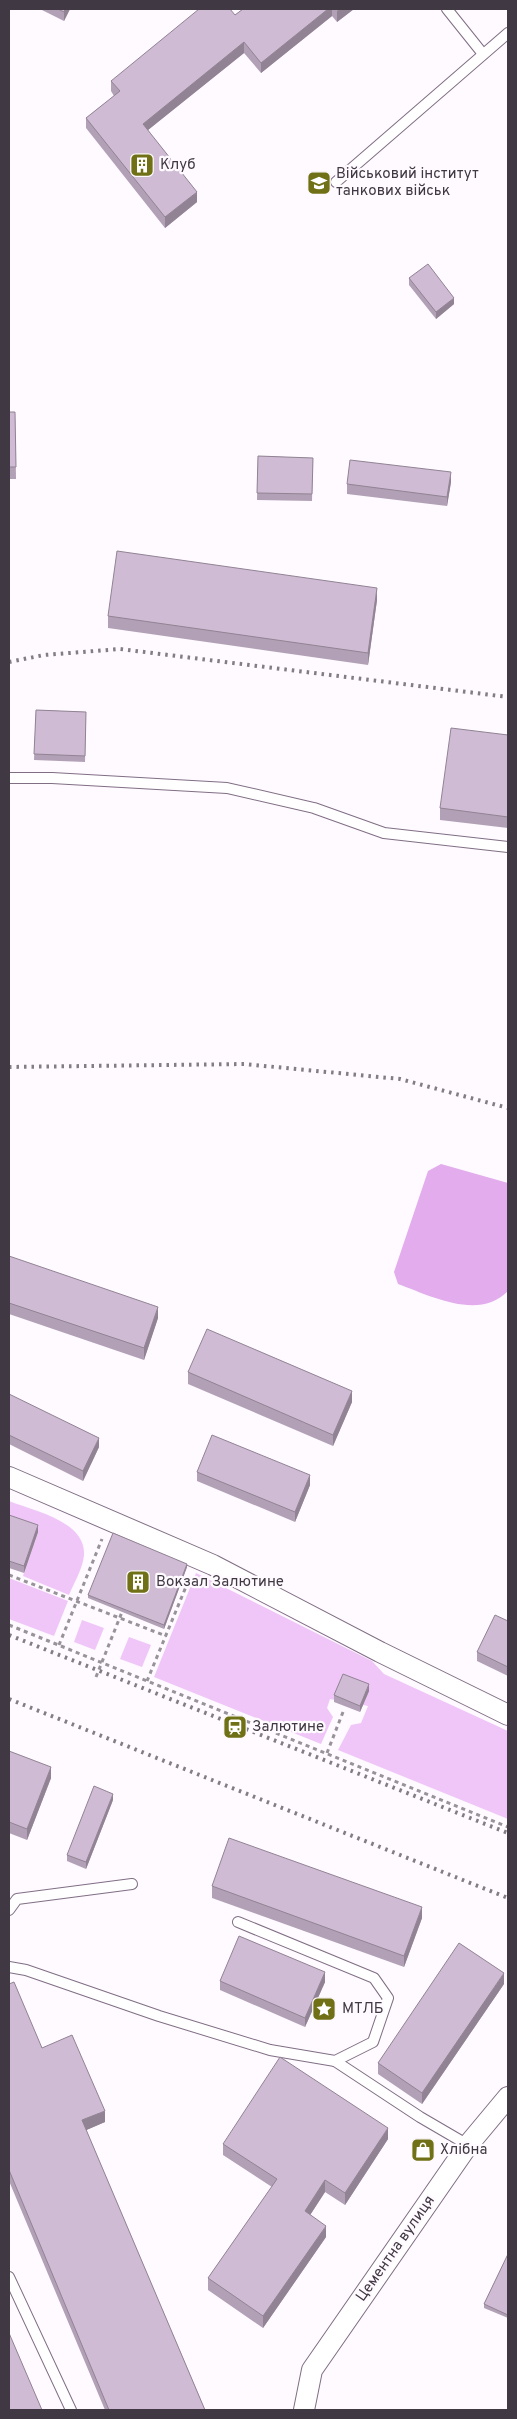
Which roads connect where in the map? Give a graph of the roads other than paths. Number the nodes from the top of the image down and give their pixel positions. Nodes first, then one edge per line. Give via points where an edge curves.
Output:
1 (447, 9) edge
2 (508, 33) edge
3 (483, 54) junction
4 (336, 182) dead end
5 (9, 778) edge
6 (508, 847) edge
7 (9, 1477) edge
8 (508, 1715) edge
9 (132, 1884) dead end
10 (9, 1910) edge
11 (238, 1922) dead end
12 (9, 1967) edge
13 (336, 2061) junction
14 (508, 2097) edge
15 (468, 2145) junction
16 (9, 2277) edge
17 (72, 2410) edge
18 (304, 2410) edge

1 - 3 lane
2 - 3 lane
3 - 4 lane
5 - 6 lane via 227,788 314,808 384,833
7 - 8 street via 198,1558
9 - 10 lane via 17,1899
11 - 13 lane via 374,1978 388,1998 373,2042
12 - 13 lane via 270,2050
13 - 15 lane
14 - 15 street, Цементна вулиця
15 - 18 street, Цементна вулиця via 312,2370
16 - 17 lane

